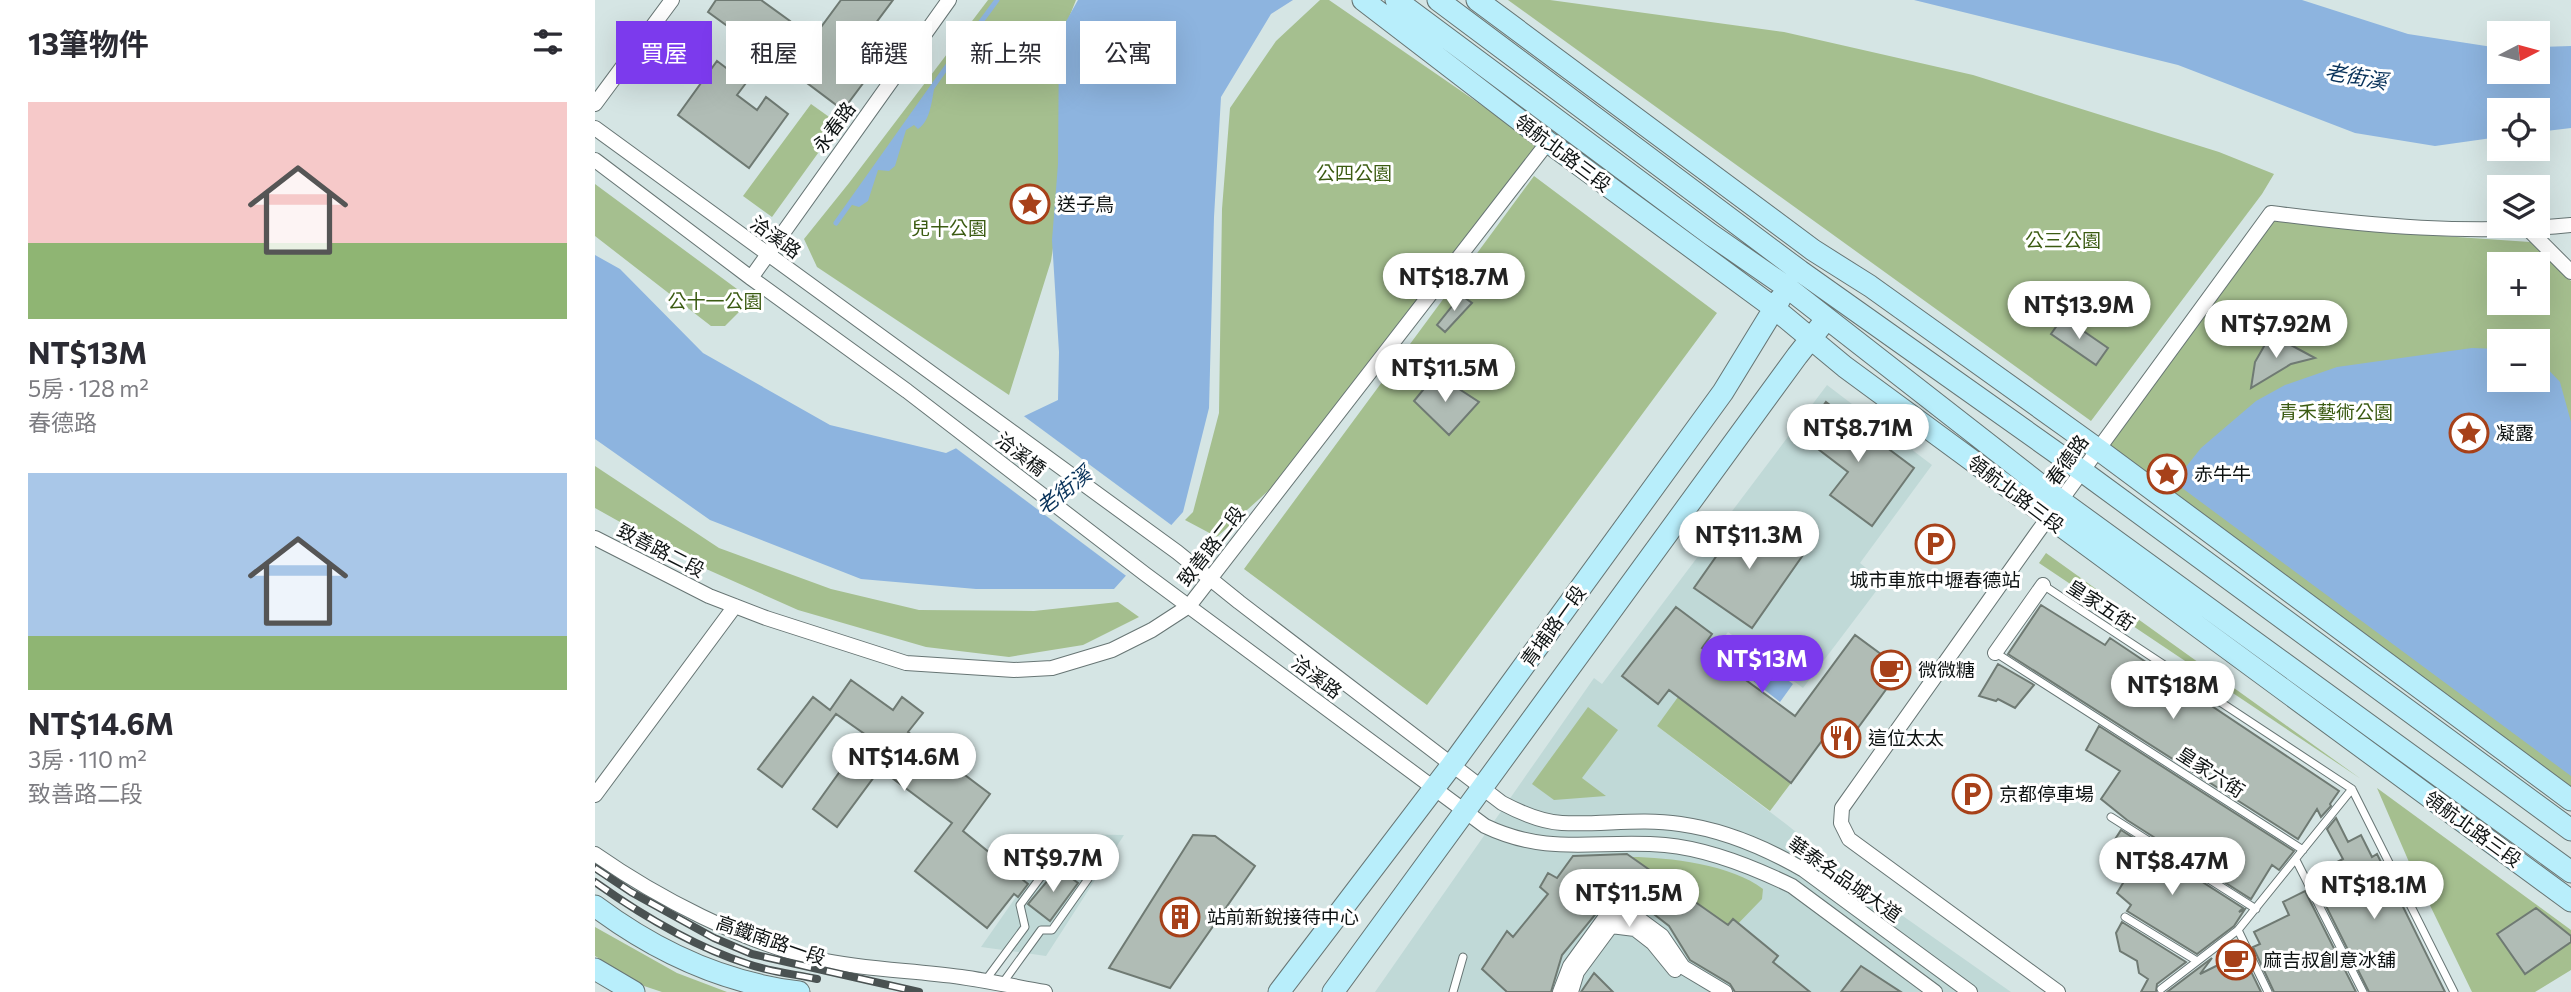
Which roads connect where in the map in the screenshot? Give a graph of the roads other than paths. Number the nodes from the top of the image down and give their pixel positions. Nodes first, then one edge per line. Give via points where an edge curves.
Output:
1 (672, 0) edge
2 (949, 0) edge
3 (1363, 0) edge
4 (1396, 0) edge
5 (1438, 0) edge
6 (1477, 0) edge
7 (1408, 21) junction
8 (595, 104) edge
9 (595, 128) edge
10 (1548, 142) junction
11 (595, 160) edge
12 (2571, 225) edge
13 (2550, 227) edge
14 (2487, 228) edge
15 (2537, 238) edge
16 (1813, 250) junction
17 (768, 255) junction
18 (1800, 271) junction
19 (2571, 272) edge
20 (751, 278) junction
21 (1859, 279) junction
22 (1788, 288) junction
23 (1843, 301) junction
24 (1774, 308) junction
25 (1827, 319) junction
26 (1811, 339) junction
27 (934, 377) joint
28 (2099, 450) junction
29 (2083, 471) junction
30 (2055, 510) junction
31 (595, 538) edge
32 (1177, 552) joint
33 (1145, 573) joint
34 (1211, 580) junction
35 (2043, 585) joint
36 (735, 606) junction
37 (1188, 606) junction
38 (1995, 653) joint
39 (1451, 765) junction
40 (1434, 788) junction
41 (1483, 789) junction
42 (2352, 789) junction
43 (595, 795) edge
44 (2571, 800) edge
45 (1466, 812) junction
46 (2111, 817) dead end
47 (2571, 830) edge
48 (2303, 850) junction
49 (595, 854) edge
50 (2296, 860) junction
51 (2571, 872) edge
52 (2571, 901) edge
53 (595, 906) edge
54 (2256, 909) junction
55 (2125, 917) dead end
56 (2238, 930) junction
57 (1463, 957) dead end
58 (2197, 961) junction
59 (595, 969) edge
60 (985, 981) junction
61 (595, 982) edge
62 (1002, 984) junction
63 (2161, 989) dead end
64 (603, 992) edge
65 (633, 992) edge
66 (799, 992) edge
67 (1045, 992) edge
68 (1279, 992) edge
69 (1333, 992) edge
70 (1453, 992) edge
71 (1560, 992) edge
72 (1571, 992) edge
73 (1707, 992) edge
74 (1725, 992) edge
75 (1935, 992) edge
76 (1970, 992) edge
77 (2058, 992) edge
78 (2268, 992) edge
79 (2363, 992) edge
80 (2455, 992) edge

1 - 8 street
2 - 17 street, 永春路
3 - 7 main road
4 - 7 main road
5 - 18 main road
6 - 16 main road
7 - 10 main road, 領航北路三段
7 - 22 main road, 領航北路三段
9 - 17 street, 洽溪路
10 - 24 main road, 領航北路三段
10 - 34 street, 致善路二段
11 - 20 street
12 - 13 street, 春德路
14 - 28 street, 春德路 via 2364,226 2271,213
15 - 19 street
16 - 18 main road, 青埔路一段
16 - 21 main road
17 - 20 street, 永春路
17 - 27 street, 洽溪路
18 - 22 main road, 青埔路一段
18 - 23 main road
20 - 33 street, 洽溪橋
21 - 23 main road, 青埔路一段
21 - 28 main road
22 - 24 main road, 青埔路一段
22 - 25 main road, 領航北路三段
23 - 25 main road, 青埔路一段
23 - 29 main road
24 - 26 main road, 領航北路三段
24 - 39 main road, 青埔路一段 via 1723,392
25 - 26 main road, 青埔路一段
25 - 30 main road, 領航北路三段
26 - 30 main road, 領航北路三段
26 - 41 main road, 青埔路一段
27 - 32 street, 洽溪橋
28 - 29 street, 春德路
28 - 44 main road
29 - 30 street, 春德路
29 - 47 main road
30 - 51 main road, 領航北路三段
30 - 52 main road, 領航北路三段
30 - 77 street, 春德路 via 1842,808 1841,823 1849,839
31 - 36 street, 致善路二段
32 - 34 street, 洽溪路
33 - 37 street, 洽溪路
34 - 37 street, 致善路二段
34 - 39 street, 洽溪路
35 - 38 street
35 - 42 lane, 皇家五街
36 - 37 street, 致善路二段 via 907,663 1014,670 1052,668 1112,650
36 - 43 street
37 - 40 street, 洽溪路
38 - 48 lane, 皇家六街
39 - 40 main road, 青埔路一段
39 - 41 street, 洽溪路
40 - 45 street, 洽溪路
40 - 68 main road, 青埔路一段
41 - 45 main road, 青埔路一段
41 - 76 street, 華泰名品城大道 via 1518,811 1560,823 1680,824 1734,837 1777,854
42 - 48 lane
42 - 80 lane
45 - 69 main road, 青埔路一段
45 - 75 street, 華泰名品城大道 via 1507,837 1540,844 1665,845 1714,855 1765,873 1792,886
46 - 54 lane
48 - 50 lane
49 - 60 street, 高鐵南路一段 via 635,882 736,932 817,959
50 - 54 lane
50 - 79 lane
53 - 66 main road, 高鐵南路一段 via 663,951 709,970
54 - 56 lane
55 - 58 lane
56 - 58 lane
56 - 78 lane
57 - 70 lane
58 - 63 lane
59 - 65 main road
60 - 62 street, 高鐵南路一段
60 - 62 lane via 1024,927 1020,905 1054,859 1088,879 1052,930 1041,930
61 - 64 main road
62 - 67 street, 高鐵南路一段
71 - 74 street via 1570,965 1607,915 1639,919 1662,936 1683,967
72 - 73 street via 1577,972 1611,926 1635,929 1679,975

